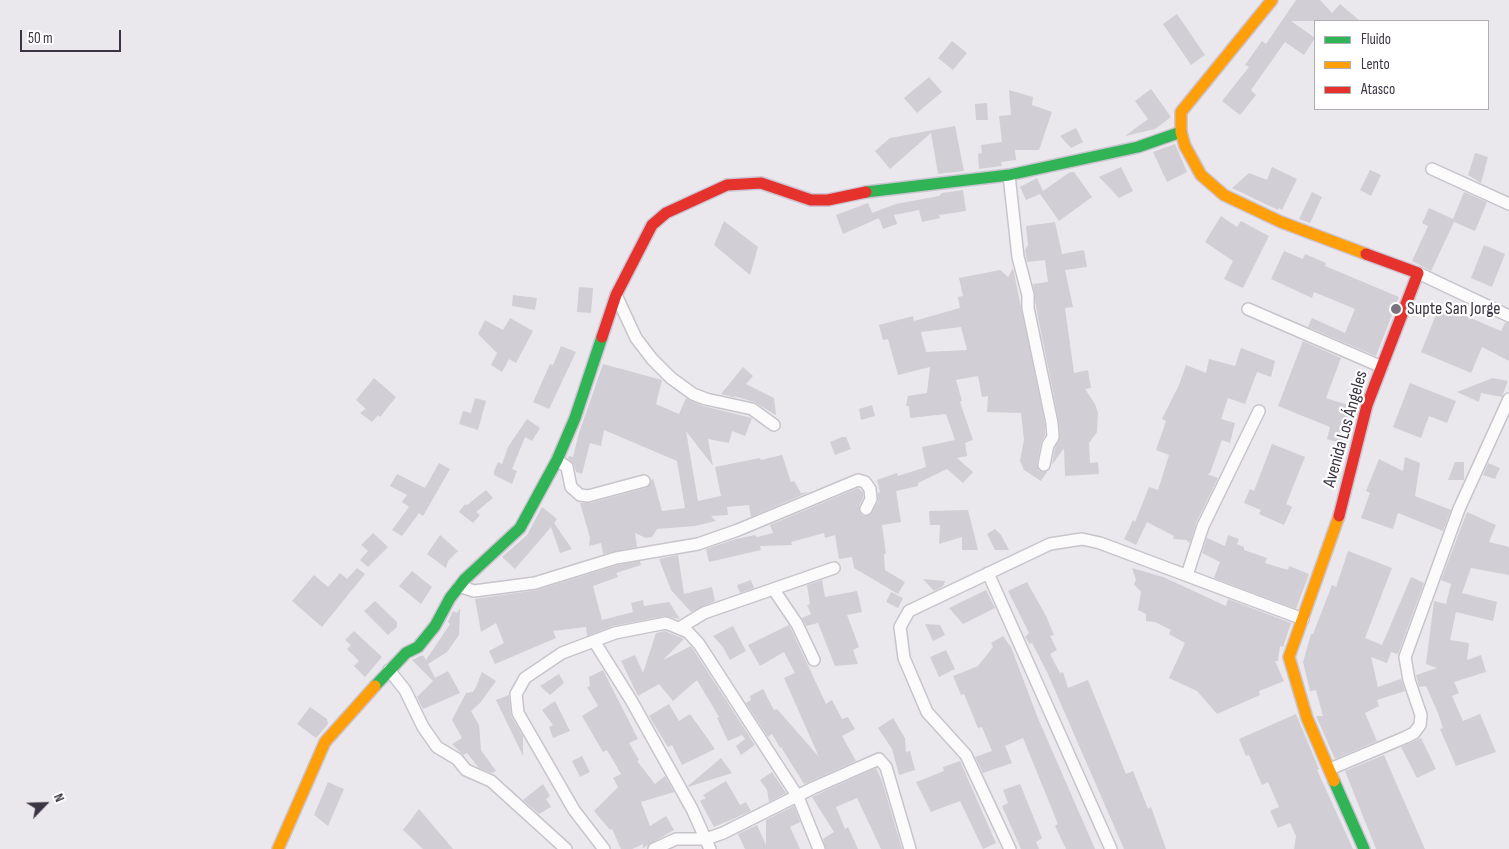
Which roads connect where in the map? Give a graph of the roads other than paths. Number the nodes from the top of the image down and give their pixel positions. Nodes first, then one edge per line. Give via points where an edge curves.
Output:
1 (1272, 0) edge
2 (1181, 132) junction
3 (1432, 169) dead end
4 (1009, 175) junction
5 (1509, 204) edge
6 (1418, 272) junction
7 (616, 295) junction
8 (1248, 309) dead end
9 (1509, 316) edge
10 (1382, 367) junction
11 (1509, 399) edge
12 (1259, 411) dead end
13 (774, 425) dead end
14 (558, 460) junction
15 (1044, 465) dead end
16 (644, 481) dead end
17 (866, 509) dead end
18 (834, 568) dead end
19 (988, 573) junction
20 (1188, 575) junction
21 (459, 586) junction
22 (774, 590) junction
23 (1303, 619) junction
24 (681, 627) junction
25 (594, 641) junction
26 (814, 660) dead end
27 (388, 670) junction
28 (1330, 769) junction
29 (798, 797) junction
30 (708, 844) edge
31 (278, 849) edge
32 (566, 849) edge
33 (604, 849) edge
34 (654, 849) edge
35 (819, 849) edge
36 (910, 849) edge
37 (1010, 849) edge
38 (1111, 849) edge
39 (1364, 849) edge

1 - 2 street via 1194,92 1182,112
2 - 4 street via 1138,146
2 - 6 street via 1201,175 1224,195 1281,222
3 - 5 street
4 - 7 street via 853,194 828,200 811,200 761,183 727,186 666,213 652,225
4 - 15 street via 1018,257 1052,423 1053,437
6 - 9 street
6 - 10 street, Avenida Los Ángeles
7 - 13 street via 636,338 671,378 706,399 752,409
7 - 14 street
8 - 10 street
10 - 23 street, Avenida Los Ángeles via 1367,405 1336,529
11 - 28 street via 1459,509 1405,657 1421,715 1420,725 1406,737
12 - 20 street via 1203,526
14 - 16 street via 567,467 571,487 580,495 588,496
14 - 21 street via 520,528
17 - 21 street via 871,493 865,482 858,480 698,544 616,558 527,584 474,591
18 - 22 street
19 - 20 street via 1050,544 1082,539 1100,542
19 - 37 street via 909,611 900,627 904,658 926,712 966,755
19 - 38 street
20 - 23 street
21 - 27 street via 418,647 406,653
22 - 24 street via 704,613
22 - 26 street via 797,624
23 - 28 street, Avenida Los Ángeles via 1289,657 1307,718
24 - 25 street via 659,623
24 - 29 street via 699,644
25 - 30 street via 631,700
25 - 33 street via 562,652 538,667 521,682 516,700 518,713 574,810
27 - 31 street via 326,742
27 - 32 street via 405,690 437,747 457,759 466,770 491,781
28 - 39 street, Avenida Los Ángeles
29 - 30 street
29 - 35 street
29 - 36 street via 879,759 886,767
30 - 34 street via 676,839

